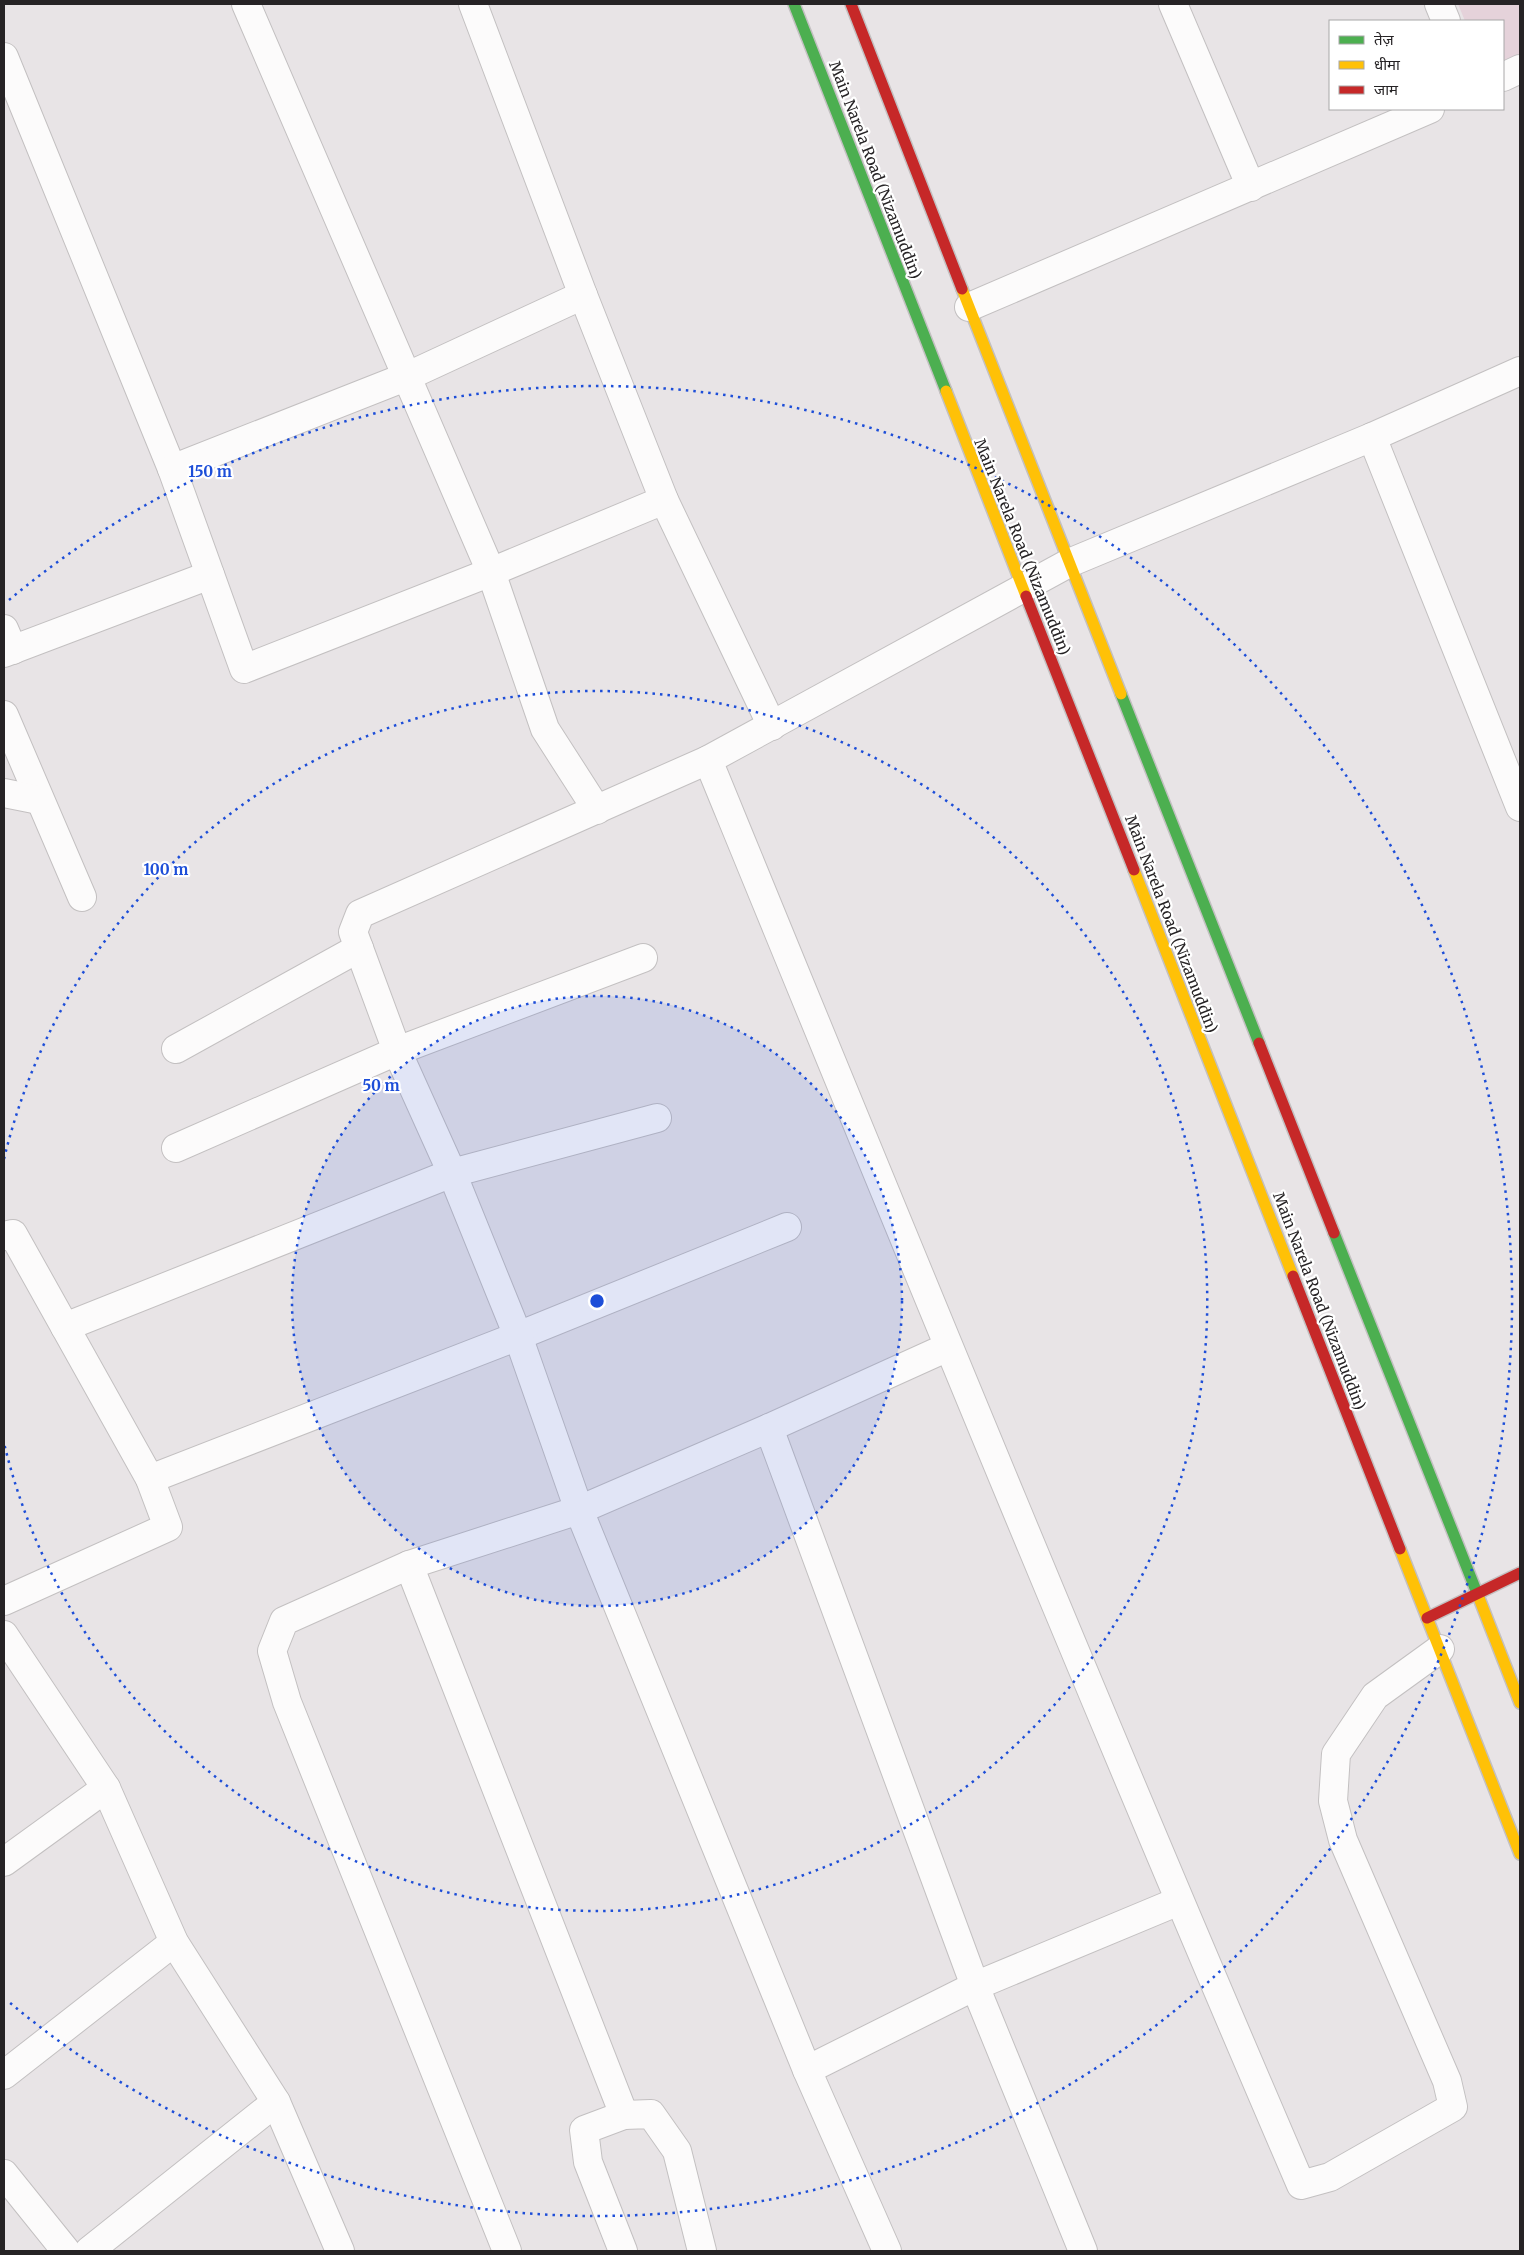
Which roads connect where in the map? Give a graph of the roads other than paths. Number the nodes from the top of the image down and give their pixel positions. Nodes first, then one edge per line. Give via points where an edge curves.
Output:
1 (246, 4) edge
2 (473, 4) edge
3 (794, 4) edge
4 (851, 4) edge
5 (1173, 4) edge
6 (1439, 4) edge
7 (1446, 20) edge
8 (4, 58) edge
9 (1520, 69) edge
10 (1504, 77) edge
11 (1428, 110) edge
12 (1251, 187) junction
13 (583, 295) junction
14 (969, 308) junction
15 (1520, 370) edge
16 (408, 376) junction
17 (1372, 436) junction
18 (172, 469) junction
19 (664, 500) junction
20 (1069, 563) junction
21 (491, 572) junction
22 (210, 575) junction
23 (1023, 589) junction
24 (7, 644) edge
25 (4, 715) edge
26 (772, 726) junction
27 (708, 760) junction
28 (4, 793) edge
29 (39, 800) junction
30 (1520, 806) edge
31 (597, 810) junction
32 (82, 897) dead end
33 (359, 948) junction
34 (642, 958) dead end
35 (176, 1049) dead end
36 (397, 1051) junction
37 (657, 1118) dead end
38 (176, 1148) dead end
39 (452, 1173) junction
40 (787, 1227) dead end
41 (4, 1236) edge
42 (65, 1327) junction
43 (518, 1336) junction
44 (948, 1347) junction
45 (769, 1428) junction
46 (150, 1479) junction
47 (578, 1510) junction
48 (409, 1565) junction
49 (1520, 1573) edge
50 (1477, 1592) junction
51 (4, 1601) edge
52 (1427, 1618) junction
53 (4, 1635) edge
54 (1440, 1650) junction
55 (1520, 1704) edge
56 (106, 1788) junction
57 (1520, 1854) edge
58 (4, 1862) edge
59 (1179, 1901) junction
60 (174, 1942) junction
61 (976, 1986) junction
62 (807, 2070) junction
63 (4, 2075) edge
64 (276, 2102) junction
65 (624, 2115) junction
66 (4, 2174) edge
67 (66, 2251) edge
68 (89, 2251) edge
69 (340, 2251) edge
70 (507, 2251) edge
71 (622, 2251) edge
72 (702, 2251) edge
73 (887, 2251) edge
74 (1083, 2251) edge

1 - 16 street
2 - 13 street
3 - 23 street, Main Narela Road (Nizamuddin)
4 - 14 street
5 - 12 street
6 - 7 street
8 - 18 street
9 - 10 street
11 - 12 street
12 - 14 street
13 - 16 street
13 - 19 street
14 - 20 street
15 - 17 street
16 - 18 street
16 - 21 street
17 - 20 street
17 - 30 street
18 - 22 street
19 - 21 street
19 - 26 street
20 - 23 street
20 - 50 street
21 - 22 street via 244,669
21 - 31 street via 545,729
22 - 24 street
23 - 26 street
23 - 52 street, Main Narela Road (Nizamuddin)
25 - 29 street
26 - 27 street
27 - 31 street
27 - 44 street
28 - 29 street
29 - 32 street
31 - 33 street via 360,914 353,932
33 - 35 street
33 - 36 street
34 - 36 street
36 - 38 street
36 - 39 street
37 - 39 street
39 - 42 street
39 - 43 street
40 - 43 street
41 - 42 street via 12,1234
42 - 46 street
43 - 46 street
43 - 47 street
44 - 45 street
44 - 59 street
45 - 47 street
45 - 61 street
46 - 51 street via 168,1526
47 - 48 street
47 - 62 street
48 - 65 street
48 - 70 street via 284,1621 272,1651 287,1702
49 - 50 street
50 - 52 street
50 - 55 street
52 - 54 street, Main Narela Road (Nizamuddin)
53 - 56 street
54 - 57 street, Main Narela Road (Nizamuddin)
54 - 59 street via 1375,1696 1336,1754 1333,1801 1344,1840 1447,2081 1453,2107 1330,2177 1301,2185
56 - 58 street
56 - 60 street
59 - 61 street
60 - 63 street
60 - 64 street
61 - 62 street
61 - 74 street
62 - 73 street
64 - 68 street
64 - 69 street
65 - 71 street via 584,2130 588,2162
65 - 72 street via 651,2114 676,2151
66 - 67 street

